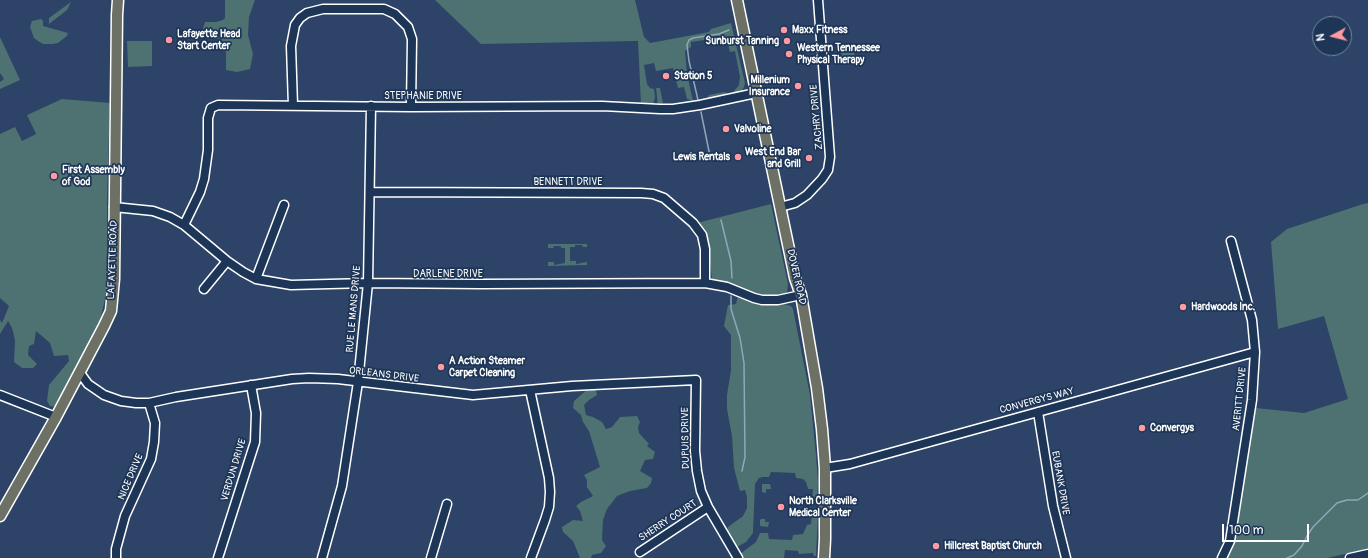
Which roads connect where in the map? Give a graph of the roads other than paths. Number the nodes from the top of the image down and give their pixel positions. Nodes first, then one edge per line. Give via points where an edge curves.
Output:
1 (118, 0) edge
2 (736, 0) edge
3 (818, 0) edge
4 (756, 93) junction
5 (293, 106) junction
6 (372, 106) junction
7 (410, 107) junction
8 (370, 192) junction
9 (284, 205) dead end
10 (114, 207) junction
11 (780, 207) junction
12 (184, 225) junction
13 (1231, 241) dead end
14 (227, 261) junction
15 (256, 279) junction
16 (368, 283) junction
17 (705, 283) junction
18 (204, 289) dead end
19 (801, 295) junction
20 (1254, 352) junction
21 (80, 373) junction
22 (696, 380) joint
23 (358, 382) junction
24 (251, 385) junction
25 (530, 390) junction
26 (0, 394) edge
27 (149, 403) junction
28 (1038, 412) junction
29 (56, 418) junction
30 (825, 468) junction
31 (447, 504) dead end
32 (708, 507) junction
33 (0, 516) edge
34 (640, 552) dead end
35 (1368, 554) edge
36 (116, 558) edge
37 (218, 558) edge
38 (322, 558) edge
39 (431, 558) edge
40 (531, 558) edge
41 (738, 558) edge
42 (824, 558) edge
43 (1066, 558) edge
44 (1222, 558) edge
45 (1350, 558) edge

1 - 10 main road, LAFAYETTE ROAD
2 - 4 main road, DOVER ROAD
3 - 11 street, ZACHRY DRIVE via 830,157 828,170 807,195 795,203
4 - 7 street, STEPHANIE DRIVE via 673,109 651,110 602,106
4 - 11 main road, DOVER ROAD
5 - 6 street, STEPHANIE DRIVE
5 - 7 street via 291,46 295,25 300,18 313,10 384,9 395,14 408,27 412,38
5 - 12 street, STEPHANIE DRIVE via 218,105 211,108 208,118 208,150 204,179
6 - 7 street, STEPHANIE DRIVE
6 - 8 street, RUE LE MANS DRIVE
8 - 16 street, RUE LE MANS DRIVE
8 - 17 street, BENNETT DRIVE via 653,194 664,198 693,223 702,235 705,249
9 - 15 street
10 - 12 street, DARLENE DRIVE via 153,211
10 - 21 main road, LAFAYETTE ROAD via 114,284 110,311
11 - 19 main road, DOVER ROAD
12 - 14 street, DARLENE DRIVE
13 - 20 street, AVERITT DRIVE via 1252,320
14 - 15 street, DARLENE DRIVE
14 - 18 street
15 - 16 street, DARLENE DRIVE via 291,285
16 - 17 street, DARLENE DRIVE
16 - 23 street, RUE LE MANS DRIVE
17 - 19 street, DARLENE DRIVE via 727,287 762,300 778,300
19 - 30 main road, DOVER ROAD via 817,388
20 - 28 street, CONVERGYS WAY
20 - 44 street, AVERITT DRIVE via 1252,400 1230,541
21 - 27 street, ORLEANS DRIVE via 88,384 104,395 121,401
21 - 29 main road, LAFAYETTE ROAD
22 - 25 street, ORLEANS DRIVE
22 - 32 street, DUPUIS DRIVE via 694,451 701,491
23 - 24 street, ORLEANS DRIVE via 309,378
23 - 25 street, ORLEANS DRIVE via 473,395
23 - 38 street, RUE LE MANS DRIVE via 342,486
24 - 27 street, ORLEANS DRIVE
24 - 37 street, VERDUN DRIVE via 256,412 254,442
25 - 40 street via 550,492 549,507
26 - 29 street
27 - 36 street, NICE DRIVE via 156,432 151,459 125,516
28 - 30 street, CONVERGYS WAY via 850,464
28 - 43 street, EUBANK DRIVE via 1053,506
29 - 33 main road, LAFAYETTE ROAD
30 - 42 main road, DOVER ROAD
31 - 39 street
32 - 34 street, SHERRY COURT
32 - 41 street, DUPUIS DRIVE
35 - 45 street

